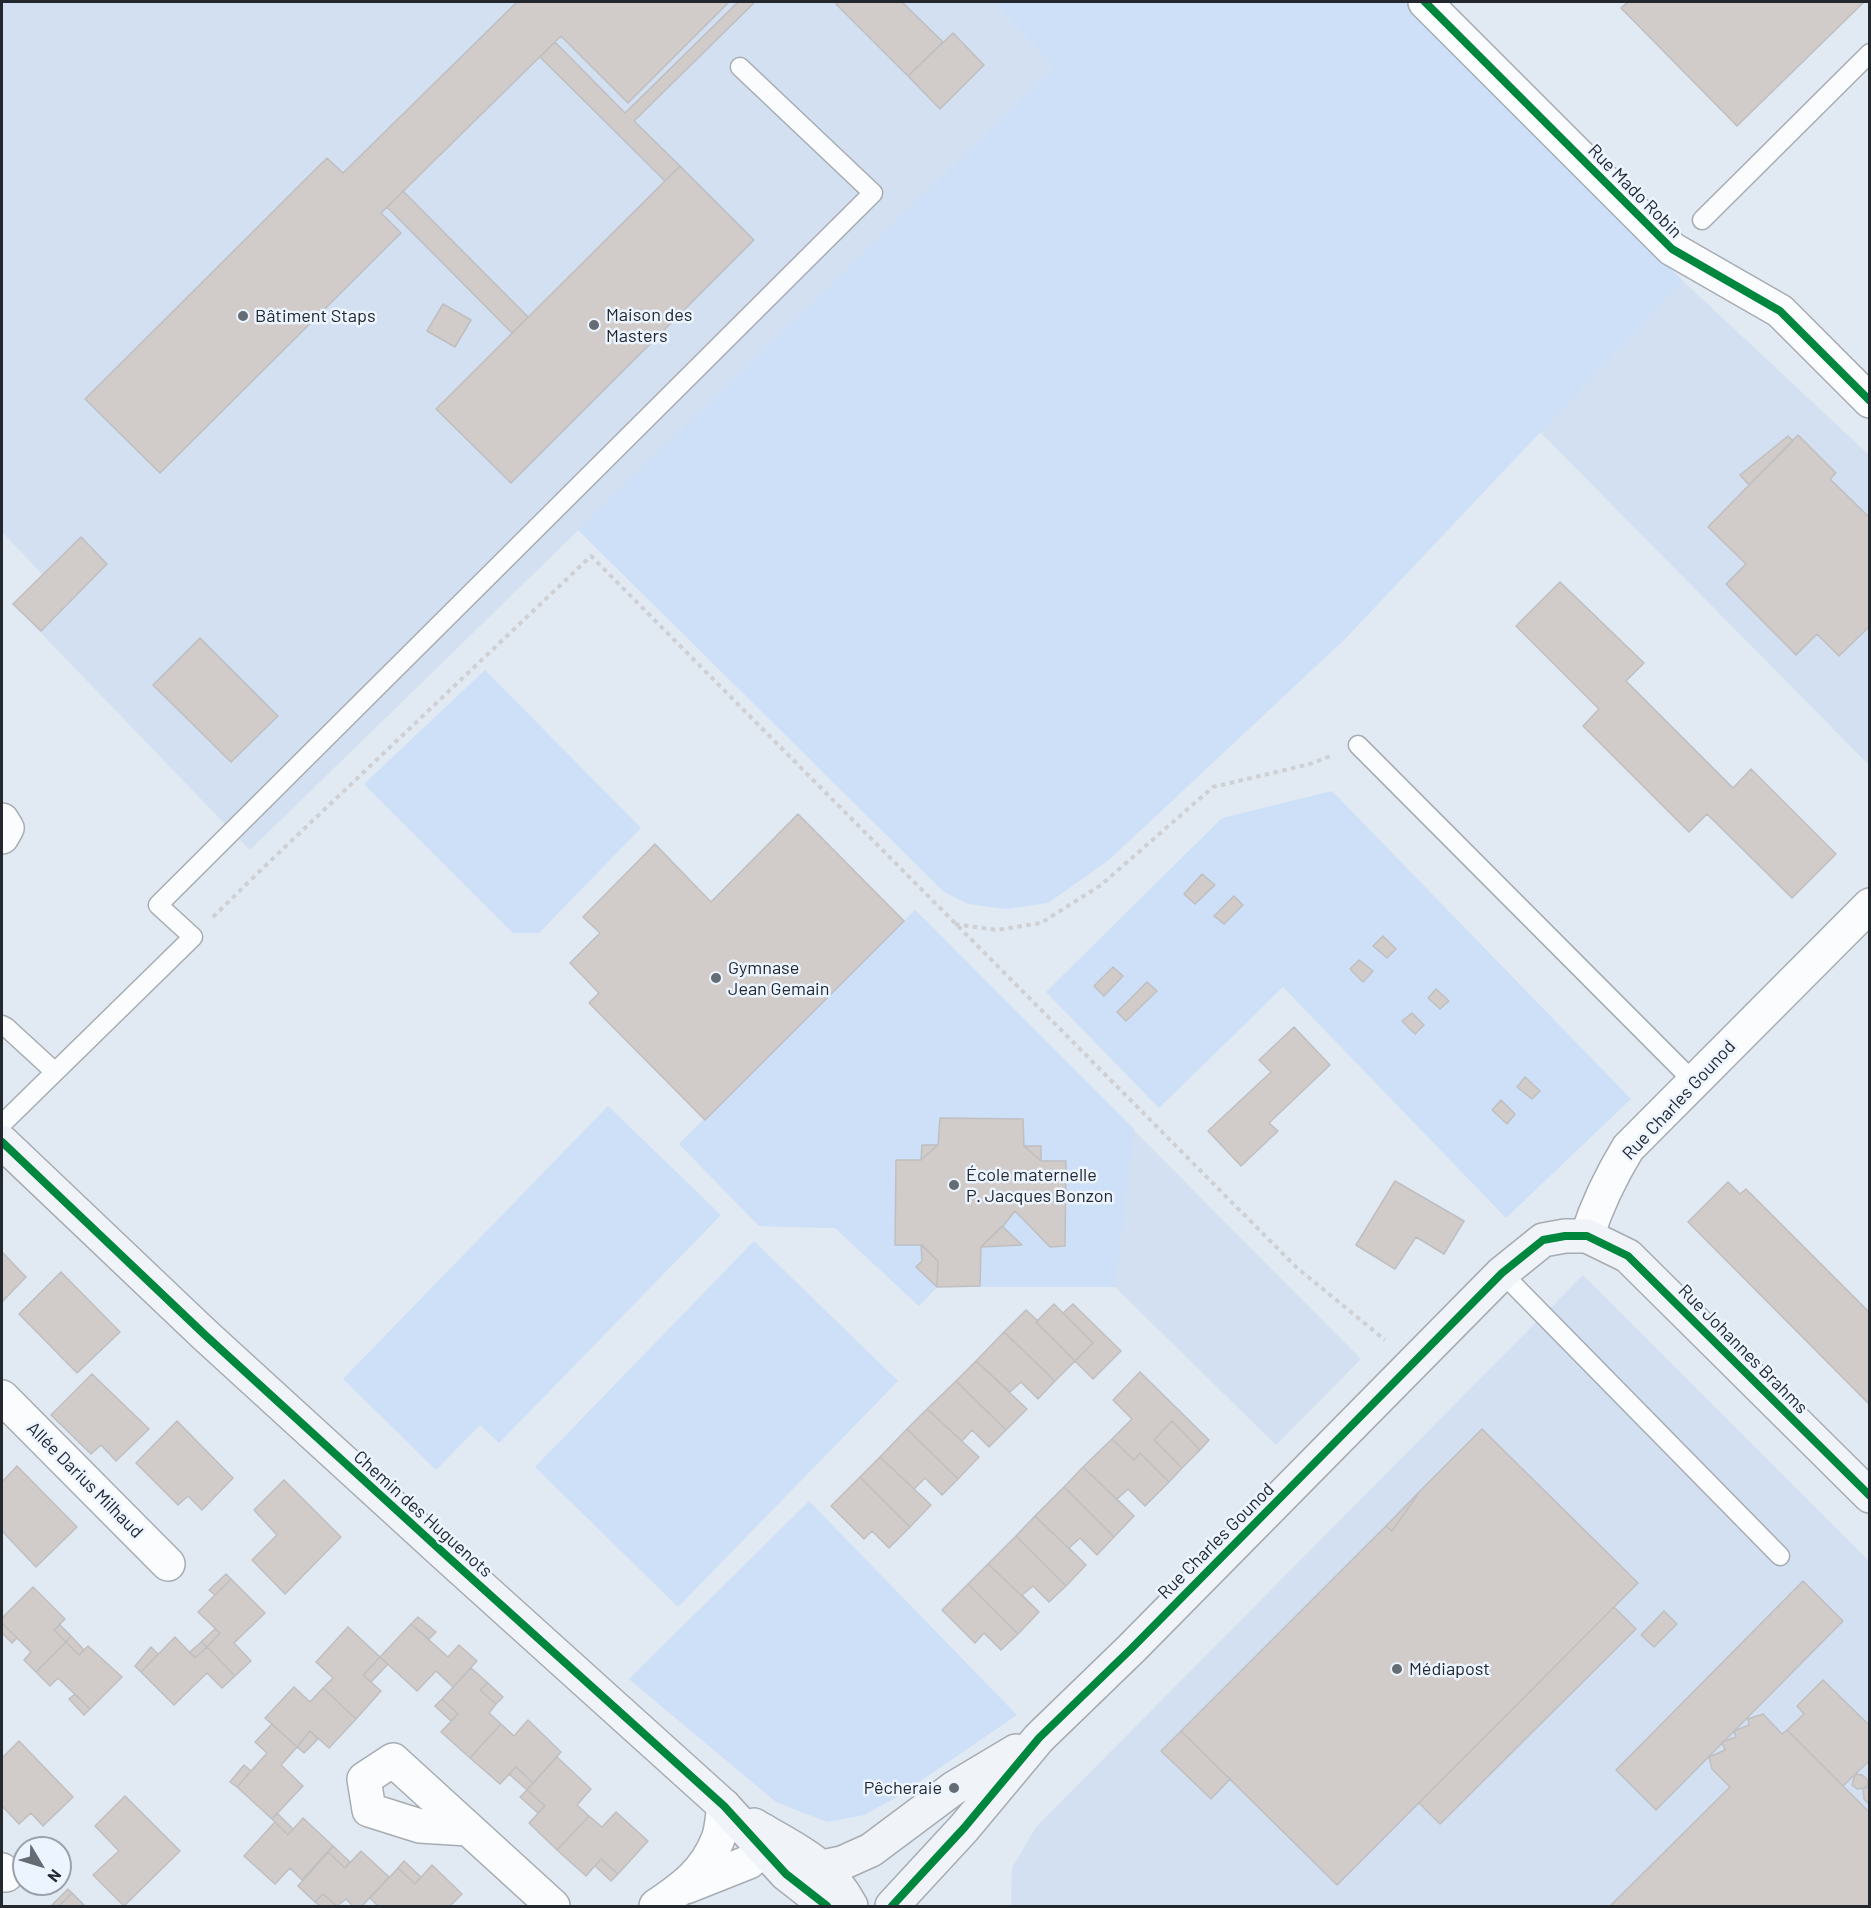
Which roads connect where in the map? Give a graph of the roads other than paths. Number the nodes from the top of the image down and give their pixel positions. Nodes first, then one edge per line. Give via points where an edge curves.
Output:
1 (1425, 2) edge
2 (1869, 52) edge
3 (740, 67) dead end
4 (1702, 220) dead end
5 (1869, 401) edge
6 (1358, 745) road end
7 (2, 820) edge
8 (2, 837) edge
9 (1869, 905) edge
10 (2, 1025) edge
11 (54, 1072) junction
12 (1694, 1082) junction
13 (2, 1124) edge
14 (2, 1142) edge
15 (1587, 1236) junction
16 (1502, 1273) junction
17 (2, 1397) edge
18 (1869, 1496) edge
19 (1780, 1556) dead end
20 (168, 1564) dead end
21 (1039, 1738) junction
22 (724, 1806) junction
23 (468, 1829) dead end
24 (763, 1839) junction
25 (870, 1850) junction
26 (822, 1867) junction
27 (684, 1888) junction
28 (840, 1903) edge
29 (553, 1906) edge
30 (656, 1906) edge
31 (892, 1906) edge

1 - 5 street, Rue Mado Robin via 1672,249 1780,311
2 - 4 lane
3 - 11 lane via 873,193 158,905 193,937
6 - 12 lane
7 - 8 street via 7,828
9 - 12 street, Rue Charles Gounod
10 - 11 lane
11 - 13 lane
12 - 15 street, Rue Charles Gounod via 1628,1148 1607,1184
14 - 22 street, Chemin des Huguenots via 214,1343
15 - 16 street, Rue Charles Gounod via 1543,1240
15 - 18 street, Rue Johannes Brahms via 1628,1256
16 - 19 lane
16 - 21 street, Rue Charles Gounod
17 - 20 street, Allée Darius Milhaud
21 - 25 street, Rue Charles Gounod via 954,1788
21 - 31 street, Rue Charles Gounod
22 - 24 street, Chemin des Huguenots
22 - 27 street via 714,1847 704,1867
23 - 29 street
24 - 26 street, Chemin des Huguenots via 803,1853
24 - 27 street via 749,1862
24 - 28 street, Chemin des Huguenots via 786,1874
25 - 26 street, Rue Charles Gounod
25 - 28 street, Rue Charles Gounod via 852,1873
26 - 28 street, Chemin des Huguenots
27 - 30 street

